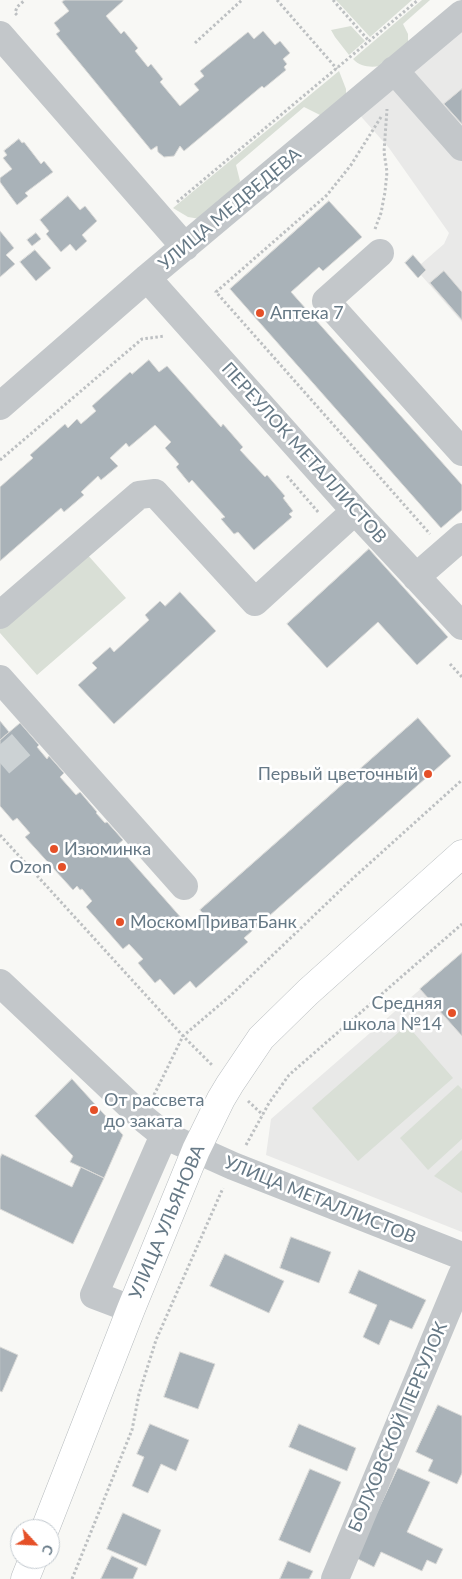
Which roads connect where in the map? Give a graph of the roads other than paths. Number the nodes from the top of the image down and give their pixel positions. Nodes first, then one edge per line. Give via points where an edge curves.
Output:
1 (462, 14) edge
2 (0, 35) edge
3 (394, 70) junction
4 (462, 147) edge
5 (377, 242) road end
6 (185, 246) junction
7 (147, 278) junction
8 (0, 406) edge
9 (462, 452) edge
10 (355, 511) junction
11 (454, 544) edge
12 (416, 577) junction
13 (0, 615) edge
14 (462, 626) edge
15 (0, 678) edge
16 (462, 854) edge
17 (184, 886) dead end
18 (0, 983) edge
19 (164, 1135) junction
20 (196, 1150) junction
21 (462, 1256) edge
22 (462, 1275) edge
23 (130, 1309) junction
24 (48, 1519) edge
25 (335, 1579) edge

1 - 3 street, УЛИЦА МЕДВЕДЕВА
2 - 6 street
3 - 4 street
3 - 6 street, УЛИЦА МЕДВЕДЕВА
5 - 9 street via 326,301
6 - 7 street, УЛИЦА МЕДВЕДЕВА
7 - 8 street, УЛИЦА МЕДВЕДЕВА
7 - 10 street, ПЕРЕУЛОК МЕТАЛЛИСТОВ
10 - 12 street, ПЕРЕУЛОК МЕТАЛЛИСТОВ
10 - 13 street via 255,602 156,493 139,494
11 - 12 street
12 - 14 street, ПЕРЕУЛОК МЕТАЛЛИСТОВ
15 - 17 street via 36,730
16 - 20 main road, УЛИЦА УЛЬЯНОВА via 261,1038 221,1099
18 - 19 street, УЛИЦА МЕТАЛЛИСТОВ
19 - 20 street, УЛИЦА МЕТАЛЛИСТОВ
19 - 23 street via 94,1295
20 - 21 street, УЛИЦА МЕТАЛЛИСТОВ
20 - 23 main road, УЛИЦА УЛЬЯНОВА
22 - 25 street, БОЛХОВСКОЙ ПЕРЕУЛОК
23 - 24 main road, УЛИЦА УЛЬЯНОВА

